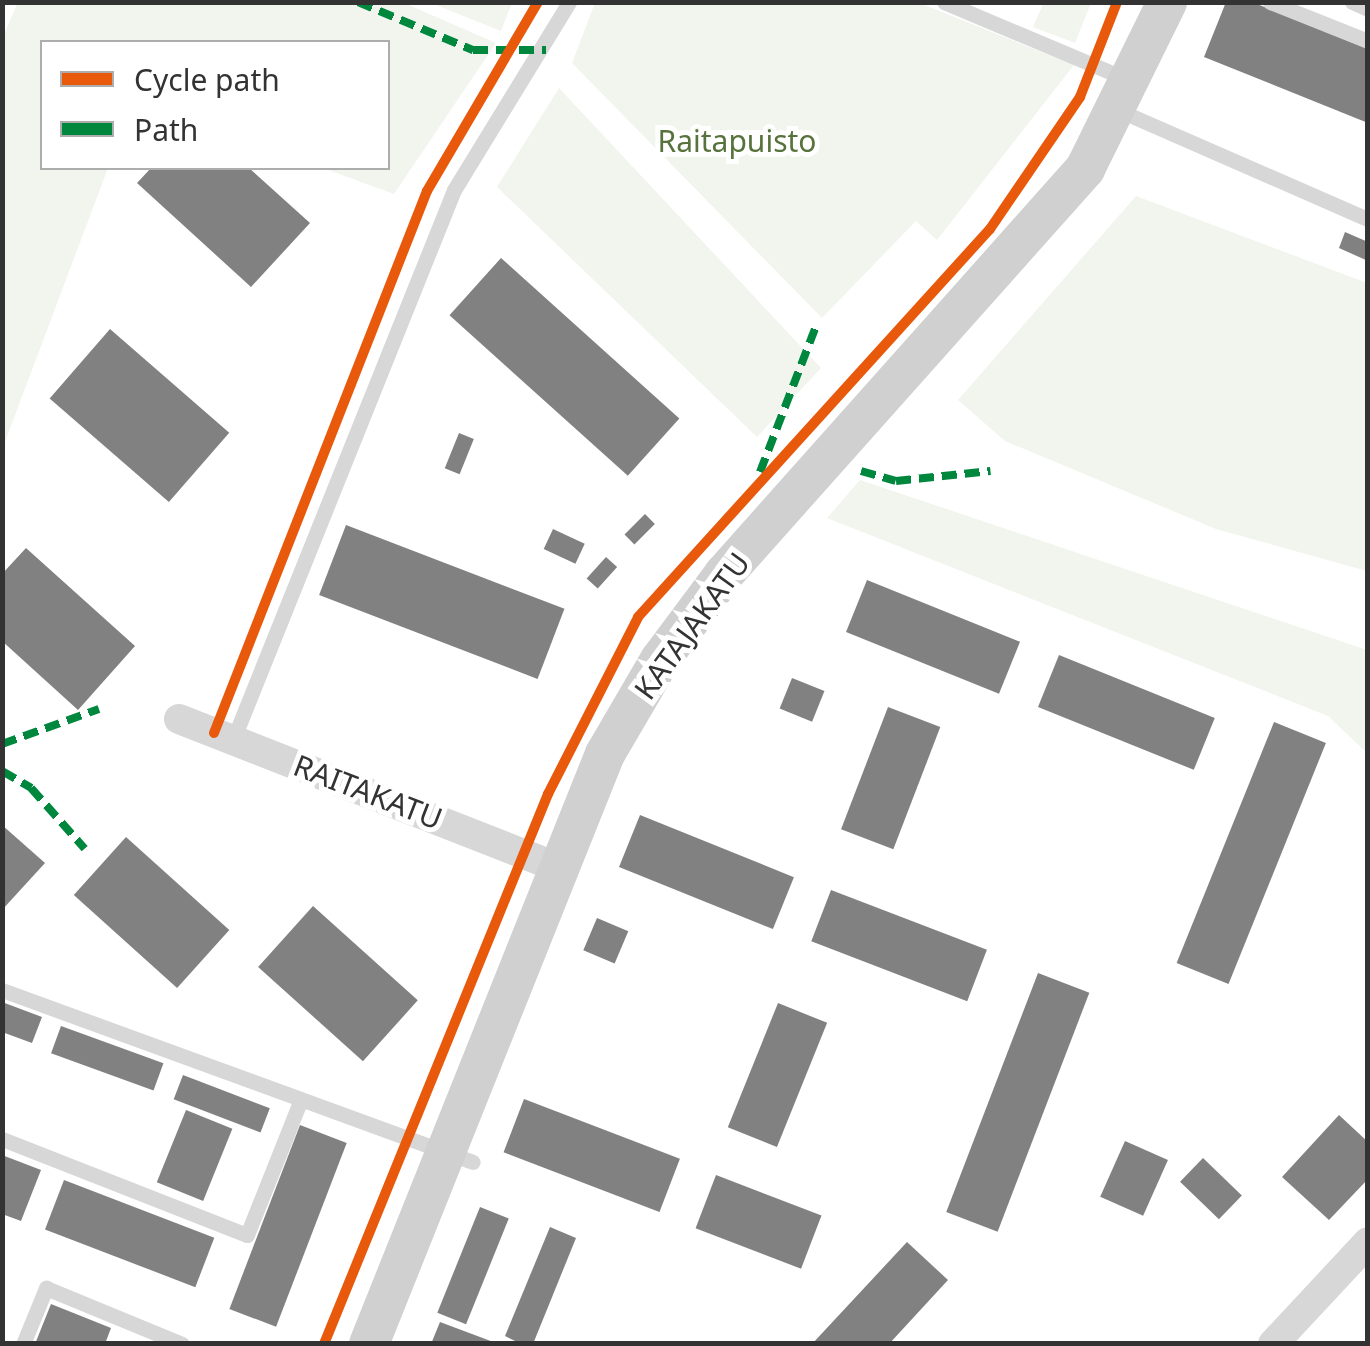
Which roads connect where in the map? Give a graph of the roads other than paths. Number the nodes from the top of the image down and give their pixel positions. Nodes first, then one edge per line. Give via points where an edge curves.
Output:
1 (570, 2) edge
2 (944, 2) edge
3 (1167, 2) edge
4 (1270, 2) edge
5 (1352, 2) edge
6 (1368, 9) edge
7 (1368, 40) edge
8 (1125, 96) junction
9 (1368, 218) edge
10 (178, 719) dead end
11 (232, 740) junction
12 (557, 867) junction
13 (2, 990) edge
14 (301, 1098) junction
15 (2, 1139) edge
16 (459, 1157) junction
17 (1368, 1242) edge
18 (24, 1344) edge
19 (182, 1344) edge
20 (369, 1344) edge
21 (1273, 1344) edge

1 - 11 lane via 454,190
2 - 8 lane
3 - 8 street, KATAJAKATU
4 - 7 lane
5 - 6 lane
8 - 9 lane
8 - 12 street, KATAJAKATU via 1021,250 690,618 605,754
10 - 11 street, RAITAKATU
11 - 12 street, RAITAKATU
12 - 16 street, KATAJAKATU
13 - 14 lane
14 - 15 lane via 247,1235
14 - 16 lane
16 - 20 street, KATAJAKATU
17 - 21 street
18 - 19 lane via 46,1288

